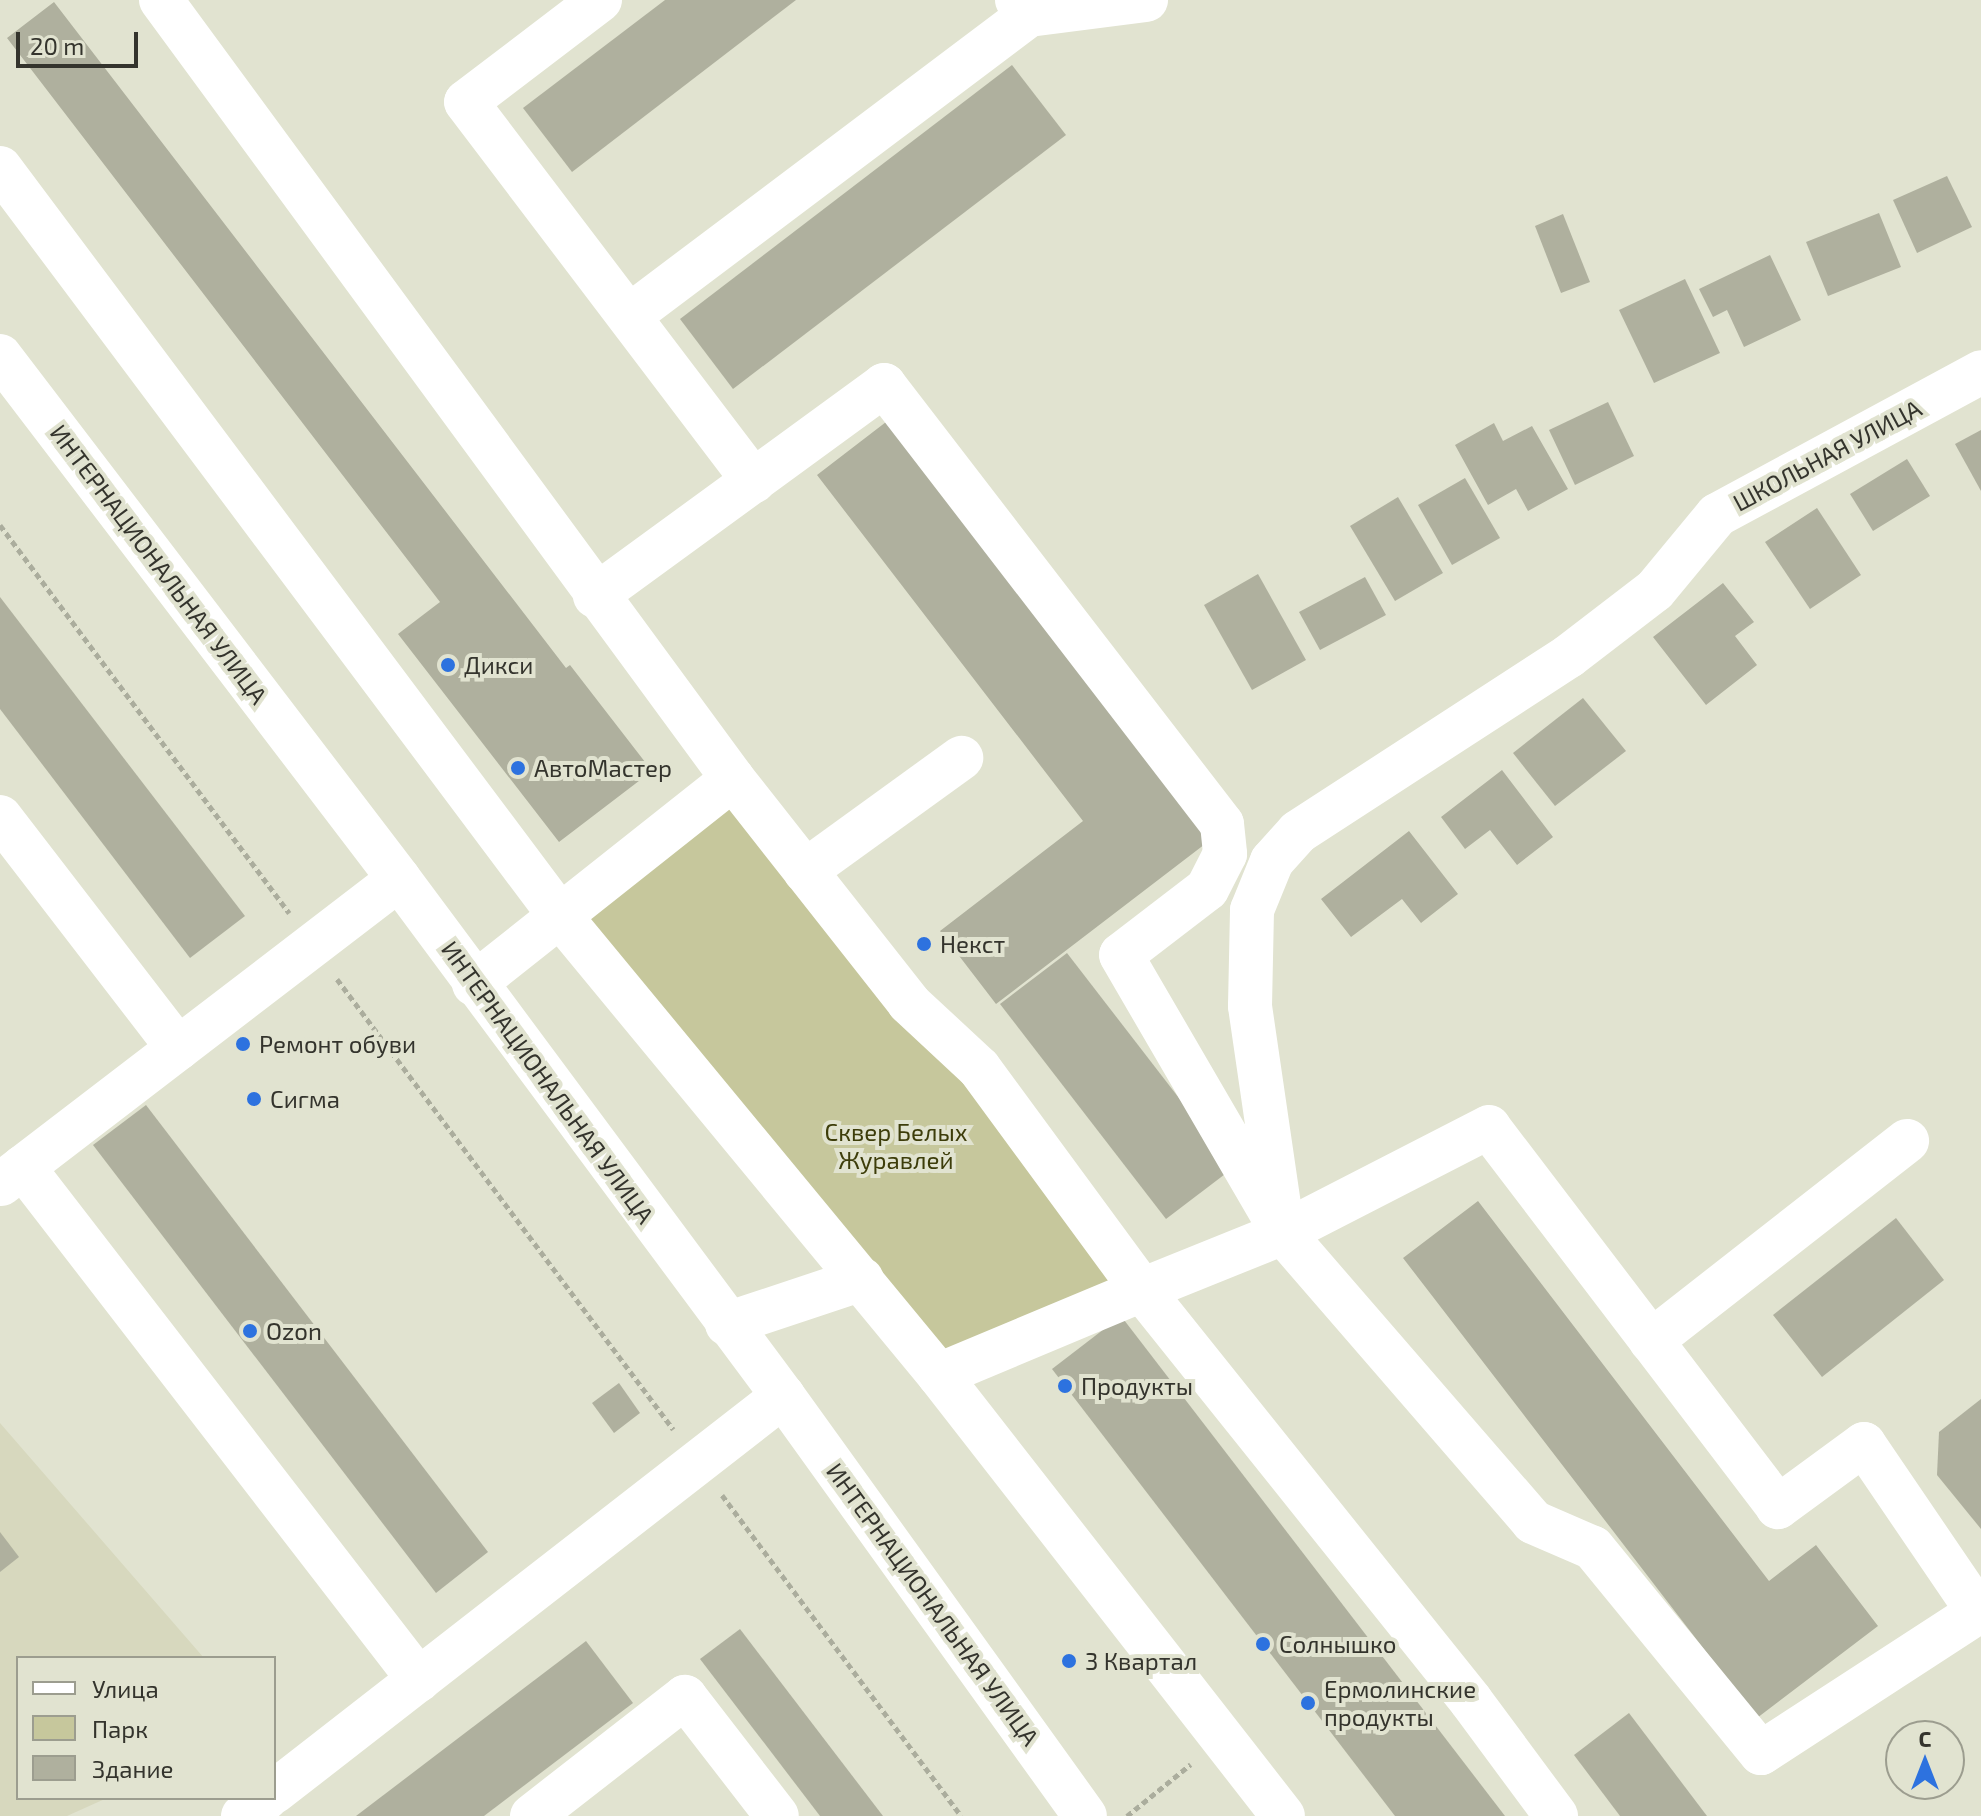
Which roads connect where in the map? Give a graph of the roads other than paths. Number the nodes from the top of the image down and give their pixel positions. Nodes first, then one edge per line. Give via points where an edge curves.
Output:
1 (161, 0) edge
2 (1146, 0) edge
3 (583, 5) edge
4 (1023, 8) edge
5 (0, 168) edge
6 (629, 316) junction
7 (0, 356) edge
8 (1981, 372) edge
9 (754, 481) junction
10 (595, 596) junction
11 (961, 758) dead end
12 (733, 779) junction
13 (0, 817) edge
14 (805, 871) junction
15 (399, 879) junction
16 (560, 916) junction
17 (474, 984) junction
18 (178, 1048) junction
19 (1907, 1141) dead end
20 (11, 1176) edge
21 (1283, 1233) junction
22 (862, 1279) junction
23 (1142, 1290) junction
24 (727, 1324) junction
25 (1651, 1341) junction
26 (939, 1375) junction
27 (783, 1396) junction
28 (419, 1680) junction
29 (276, 1790) edge
30 (263, 1800) edge
31 (243, 1816) edge
32 (532, 1816) edge
33 (777, 1816) edge
34 (1085, 1816) edge
35 (1283, 1816) edge
36 (1556, 1816) edge

1 - 10 main road
2 - 4 main road
3 - 6 main road via 466,102
4 - 6 main road
5 - 16 main road
6 - 9 main road
7 - 15 main road, ИНТЕРНАЦИОНАЛЬНАЯ УЛИЦА
8 - 21 main road, ШКОЛЬНАЯ УЛИЦА via 1717,515 1655,590 1569,656 1298,832 1272,861 1252,910 1250,1006
9 - 10 main road
9 - 21 main road via 884,385 1222,824 1225,854 1207,889 1121,955
10 - 12 main road
11 - 14 main road
12 - 14 main road
12 - 16 main road
13 - 18 main road
14 - 23 main road via 909,1003 979,1068
15 - 17 main road, ИНТЕРНАЦИОНАЛЬНАЯ УЛИЦА
15 - 18 main road
16 - 17 main road
16 - 22 main road
17 - 24 main road, ИНТЕРНАЦИОНАЛЬНАЯ УЛИЦА
18 - 20 main road
19 - 25 main road
20 - 28 main road
21 - 23 main road
21 - 25 main road via 1489,1127
21 - 25 main road via 1533,1522 1593,1548 1761,1753 1978,1612 1864,1444 1778,1507
22 - 24 main road
22 - 26 main road
23 - 26 main road
23 - 36 main road via 1471,1701
24 - 27 main road, ИНТЕРНАЦИОНАЛЬНАЯ УЛИЦА
26 - 35 main road
27 - 28 main road
27 - 34 main road, ИНТЕРНАЦИОНАЛЬНАЯ УЛИЦА
28 - 29 main road
30 - 31 main road
32 - 33 main road via 685,1697

